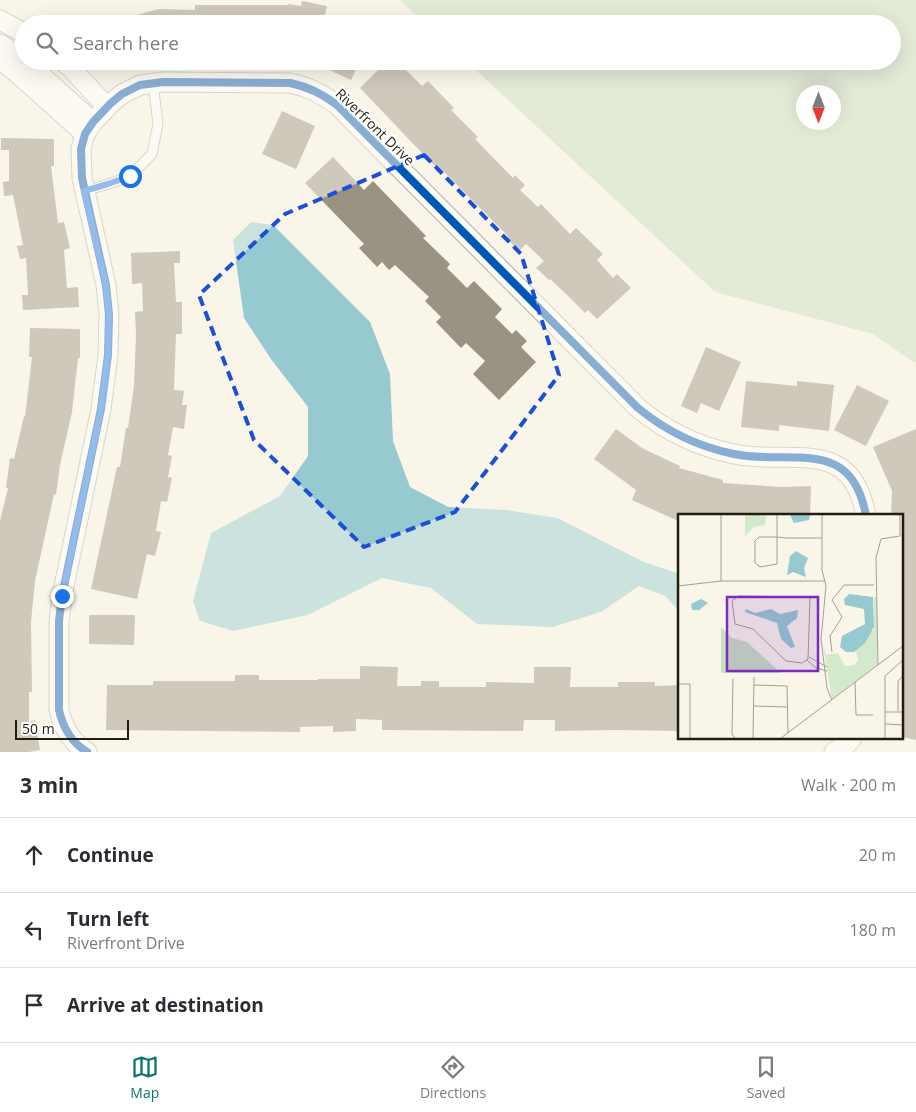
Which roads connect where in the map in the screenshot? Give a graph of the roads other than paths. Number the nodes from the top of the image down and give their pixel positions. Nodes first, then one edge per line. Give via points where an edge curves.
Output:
1 (0, 20) edge
2 (15, 28) edge
3 (0, 44) edge
4 (15, 56) edge
5 (0, 59) edge
6 (15, 62) edge
7 (30, 70) edge
8 (73, 70) edge
9 (153, 83) junction
10 (107, 107) junction
11 (89, 128) junction
12 (84, 191) junction
13 (866, 514) edge
14 (850, 740) edge
15 (86, 752) edge
16 (834, 752) edge

1 - 2 street
3 - 4 street
5 - 6 street
7 - 11 street
8 - 10 street
9 - 10 street, Riverfront Drive via 122,94
9 - 12 lane via 158,124 152,154 130,176
9 - 13 street, Riverfront Drive via 290,83 322,94 337,105 655,422 705,446 734,454 826,460 844,470 854,482
10 - 11 street, Riverfront Drive
11 - 12 street via 81,149
12 - 15 street via 106,285 108,355 101,409 62,596 59,710 69,736
14 - 16 street

